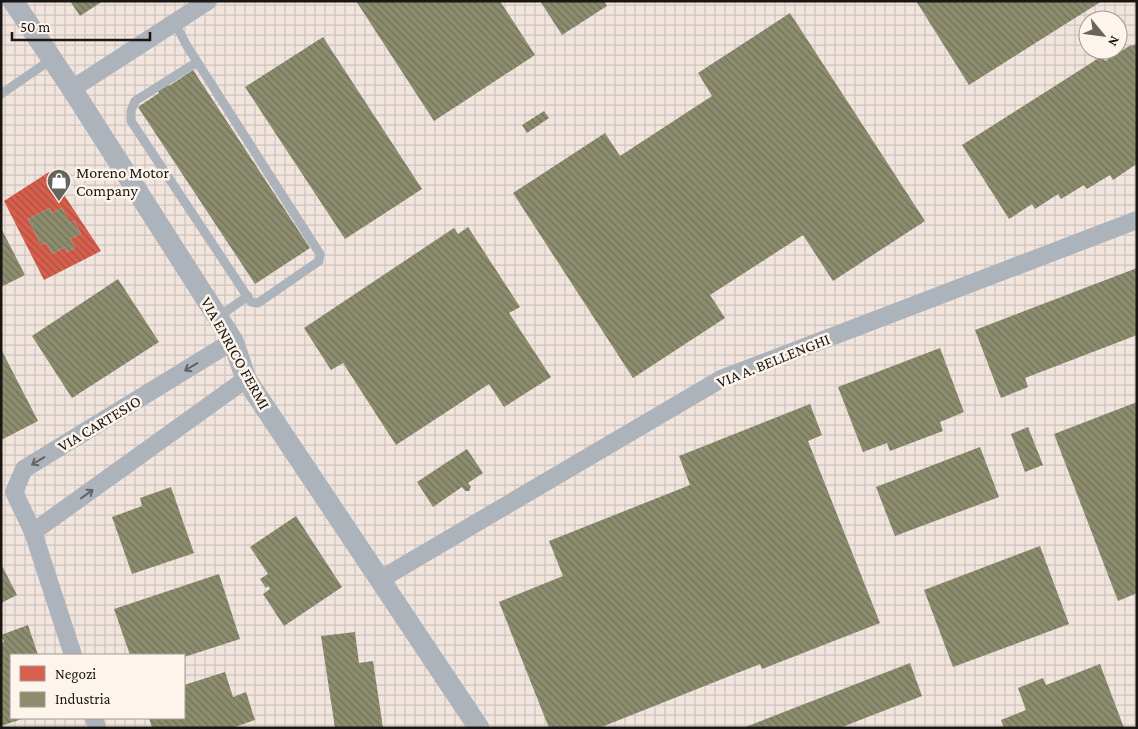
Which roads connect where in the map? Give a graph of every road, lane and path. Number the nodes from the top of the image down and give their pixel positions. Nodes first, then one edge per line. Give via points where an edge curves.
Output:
1 (13, 1) edge
2 (208, 1) edge
3 (175, 22) junction
4 (52, 58) junction
5 (197, 62) junction
6 (72, 89) junction
7 (1, 94) edge
8 (1137, 220) edge
9 (248, 296) junction
10 (218, 318) junction
11 (233, 341) junction
12 (246, 379) junction
13 (33, 532) junction
14 (381, 579) junction
15 (73, 654) edge
16 (479, 728) edge

1 - 4 street, VIA ENRICO FERMI
2 - 3 street
3 - 5 lane
3 - 6 street
4 - 6 street, VIA ENRICO FERMI
4 - 7 lane
5 - 9 lane via 135,101 131,121
5 - 9 lane via 320,254 319,261 258,303 251,302
6 - 10 street, VIA ENRICO FERMI
8 - 14 street, VIA A. BELLENGHI via 721,379
9 - 10 lane
10 - 11 street, VIA ENRICO FERMI
11 - 12 street, VIA ENRICO FERMI
11 -> 13 street, VIA CARTESIO via 24,469 14,492
13 -> 12 street
12 - 14 street, VIA ENRICO FERMI
13 - 15 street, VIA CARTESIO
14 - 16 street, VIA ENRICO FERMI

